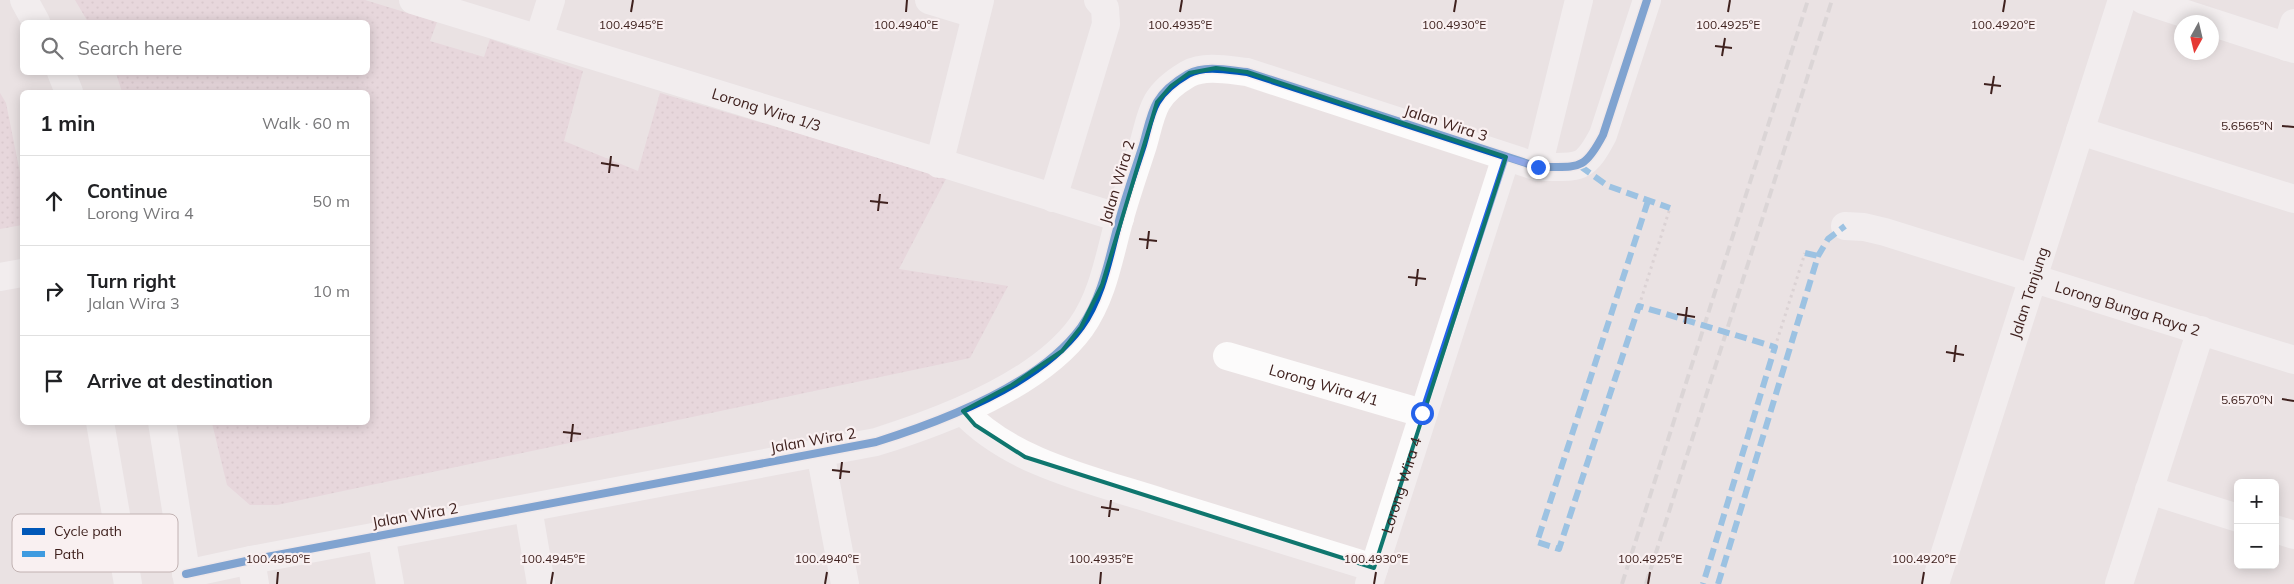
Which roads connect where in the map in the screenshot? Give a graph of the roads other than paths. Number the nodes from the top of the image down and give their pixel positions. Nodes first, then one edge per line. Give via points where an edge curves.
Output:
1 (24, 0) edge
2 (413, 0) edge
3 (551, 0) edge
4 (929, 0) edge
5 (1098, 0) edge
6 (1579, 0) edge
7 (1647, 0) edge
8 (2122, 0) edge
9 (2143, 0) edge
10 (978, 7) edge
11 (35, 20) edge
12 (539, 38) junction
13 (2292, 40) edge
14 (1247, 72) joint
15 (61, 75) edge
16 (68, 90) edge
17 (2080, 131) junction
18 (1506, 157) junction
19 (939, 164) junction
20 (1538, 167) junction
21 (1053, 198) junction
22 (2294, 199) edge
23 (1120, 218) junction
24 (1846, 226) dead end
25 (20, 273) edge
26 (0, 277) edge
27 (2034, 277) junction
28 (2201, 330) junction
29 (1227, 356) dead end
30 (2294, 360) edge
31 (962, 411) junction
32 (1422, 413) junction
33 (101, 425) edge
34 (162, 425) edge
35 (820, 452) junction
36 (2149, 490) junction
37 (528, 508) junction
38 (116, 514) edge
39 (177, 514) edge
40 (2234, 517) edge
41 (178, 522) edge
42 (2279, 530) edge
43 (381, 535) junction
44 (2294, 535) edge
45 (253, 572) edge
46 (1372, 576) edge
47 (187, 579) edge
48 (390, 584) edge
49 (541, 584) edge
50 (845, 584) edge
51 (1935, 584) edge
52 (2119, 584) edge

1 - 11 street
2 - 12 street, Lorong Wira 1/3
3 - 12 street
4 - 10 street
5 - 21 street via 1105,8 1106,24
6 - 20 street
7 - 20 street, Jalan Wira 3 via 1603,135 1592,155 1580,166
8 - 17 street, Jalan Tanjung
9 - 13 street
10 - 19 street
12 - 19 street, Lorong Wira 1/3
14 - 18 street, Jalan Wira 3
14 - 23 street, Jalan Wira 2 via 1216,68 1189,73 1157,102
15 - 16 street
17 - 22 street
17 - 27 street, Jalan Tanjung
18 - 20 street, Jalan Wira 3
18 - 32 street, Lorong Wira 4
19 - 21 street, Lorong Wira 1/3
21 - 23 street, Lorong Wira 1/3
23 - 31 street, Jalan Wira 2 via 1094,306 1062,351 1012,385
24 - 27 street, Lorong Bunga Raya 2 via 1885,232
25 - 26 street
27 - 28 street, Lorong Bunga Raya 2
27 - 51 street, Jalan Tanjung
28 - 30 street, Lorong Bunga Raya 2
28 - 36 street
29 - 32 street, Lorong Wira 4/1
31 - 35 street, Jalan Wira 2 via 923,428 876,442
31 - 46 street via 975,425 1025,457
32 - 46 street, Lorong Wira 4
33 - 38 street
34 - 39 street
35 - 37 street, Jalan Wira 2
35 - 50 street
36 - 40 street
36 - 52 street
37 - 43 street, Jalan Wira 2
37 - 49 street
41 - 47 street
42 - 44 street
43 - 45 street, Jalan Wira 2
43 - 48 street
45 - 47 street, Jalan Wira 2

